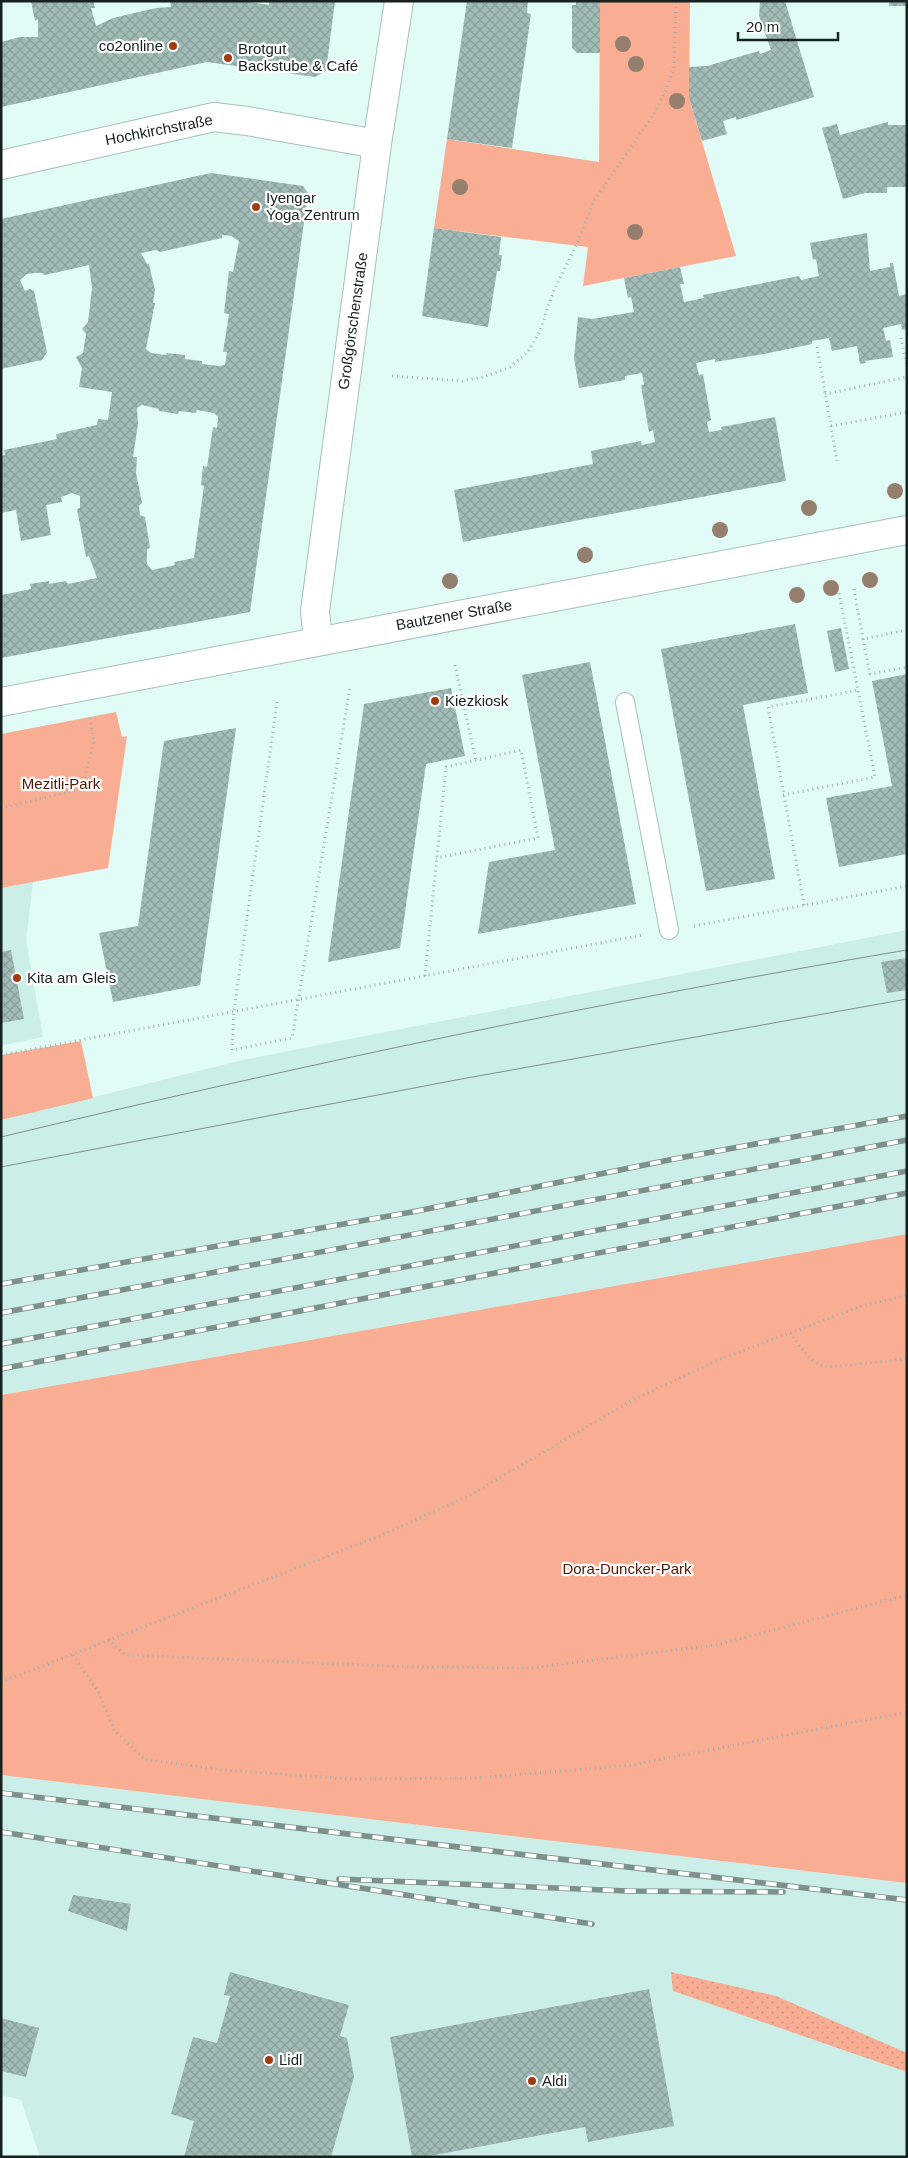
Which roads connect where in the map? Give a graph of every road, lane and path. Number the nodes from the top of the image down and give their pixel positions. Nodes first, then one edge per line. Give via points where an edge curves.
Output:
1 (399, 1) edge
2 (676, 1) edge
3 (377, 144) junction
4 (1, 165) edge
5 (901, 338) dead end
6 (817, 347) dead end
7 (907, 366) edge
8 (392, 376) dead end
9 (907, 377) edge
10 (825, 394) junction
11 (907, 412) edge
12 (831, 426) junction
13 (837, 461) dead end
14 (907, 530) edge
15 (854, 589) dead end
16 (839, 593) dead end
17 (907, 630) edge
18 (864, 639) junction
19 (318, 641) junction
20 (455, 665) dead end
21 (907, 667) edge
22 (83, 685) junction
23 (350, 687) dead end
24 (859, 690) junction
25 (1, 702) edge
26 (277, 702) dead end
27 (625, 702) dead end
28 (476, 761) junction
29 (783, 795) junction
30 (1, 808) edge
31 (436, 858) junction
32 (907, 886) edge
33 (804, 905) junction
34 (669, 930) junction
35 (425, 976) junction
36 (296, 1001) junction
37 (234, 1011) junction
38 (1, 1055) edge
39 (907, 1295) edge
40 (790, 1333) junction
41 (907, 1359) edge
42 (907, 1595) edge
43 (108, 1640) junction
44 (74, 1655) junction
45 (1, 1682) edge
46 (907, 1712) edge

1 - 3 street, Großgörschenstraße
2 - 8 path via 674,68 666,90 655,112 594,202 553,292 540,331 528,352 510,367 462,381
3 - 4 street, Hochkirchstraße via 214,117
3 - 19 street, Großgörschenstraße via 315,611
5 - 7 path
6 - 10 path
9 - 10 path
10 - 12 path
11 - 12 path
12 - 13 path
14 - 19 street, Bautzener Straße
15 - 18 path
16 - 24 path
17 - 18 path
18 - 21 path via 870,674
19 - 22 street, Bautzener Straße
20 - 28 path
22 - 25 street, Bautzener Straße
22 - 30 path via 94,741 82,789
23 - 36 path
24 - 29 path via 768,707
24 - 29 path via 875,777
26 - 37 path
27 - 34 lane
28 - 31 path via 446,767
28 - 31 path via 521,750 538,838
29 - 33 path
31 - 35 path
32 - 33 path
33 - 34 path
34 - 35 path
35 - 36 path
36 - 37 path
36 - 37 path via 292,1038 232,1050
37 - 38 path
39 - 40 path via 862,1306
40 - 41 path via 818,1366
40 - 43 path via 718,1360 633,1400 470,1496 382,1535
42 - 43 path via 716,1645 530,1668 412,1667 126,1655
43 - 44 path
44 - 45 path
44 - 46 path via 99,1693 114,1730 144,1759 243,1772 351,1779 477,1778 632,1765

